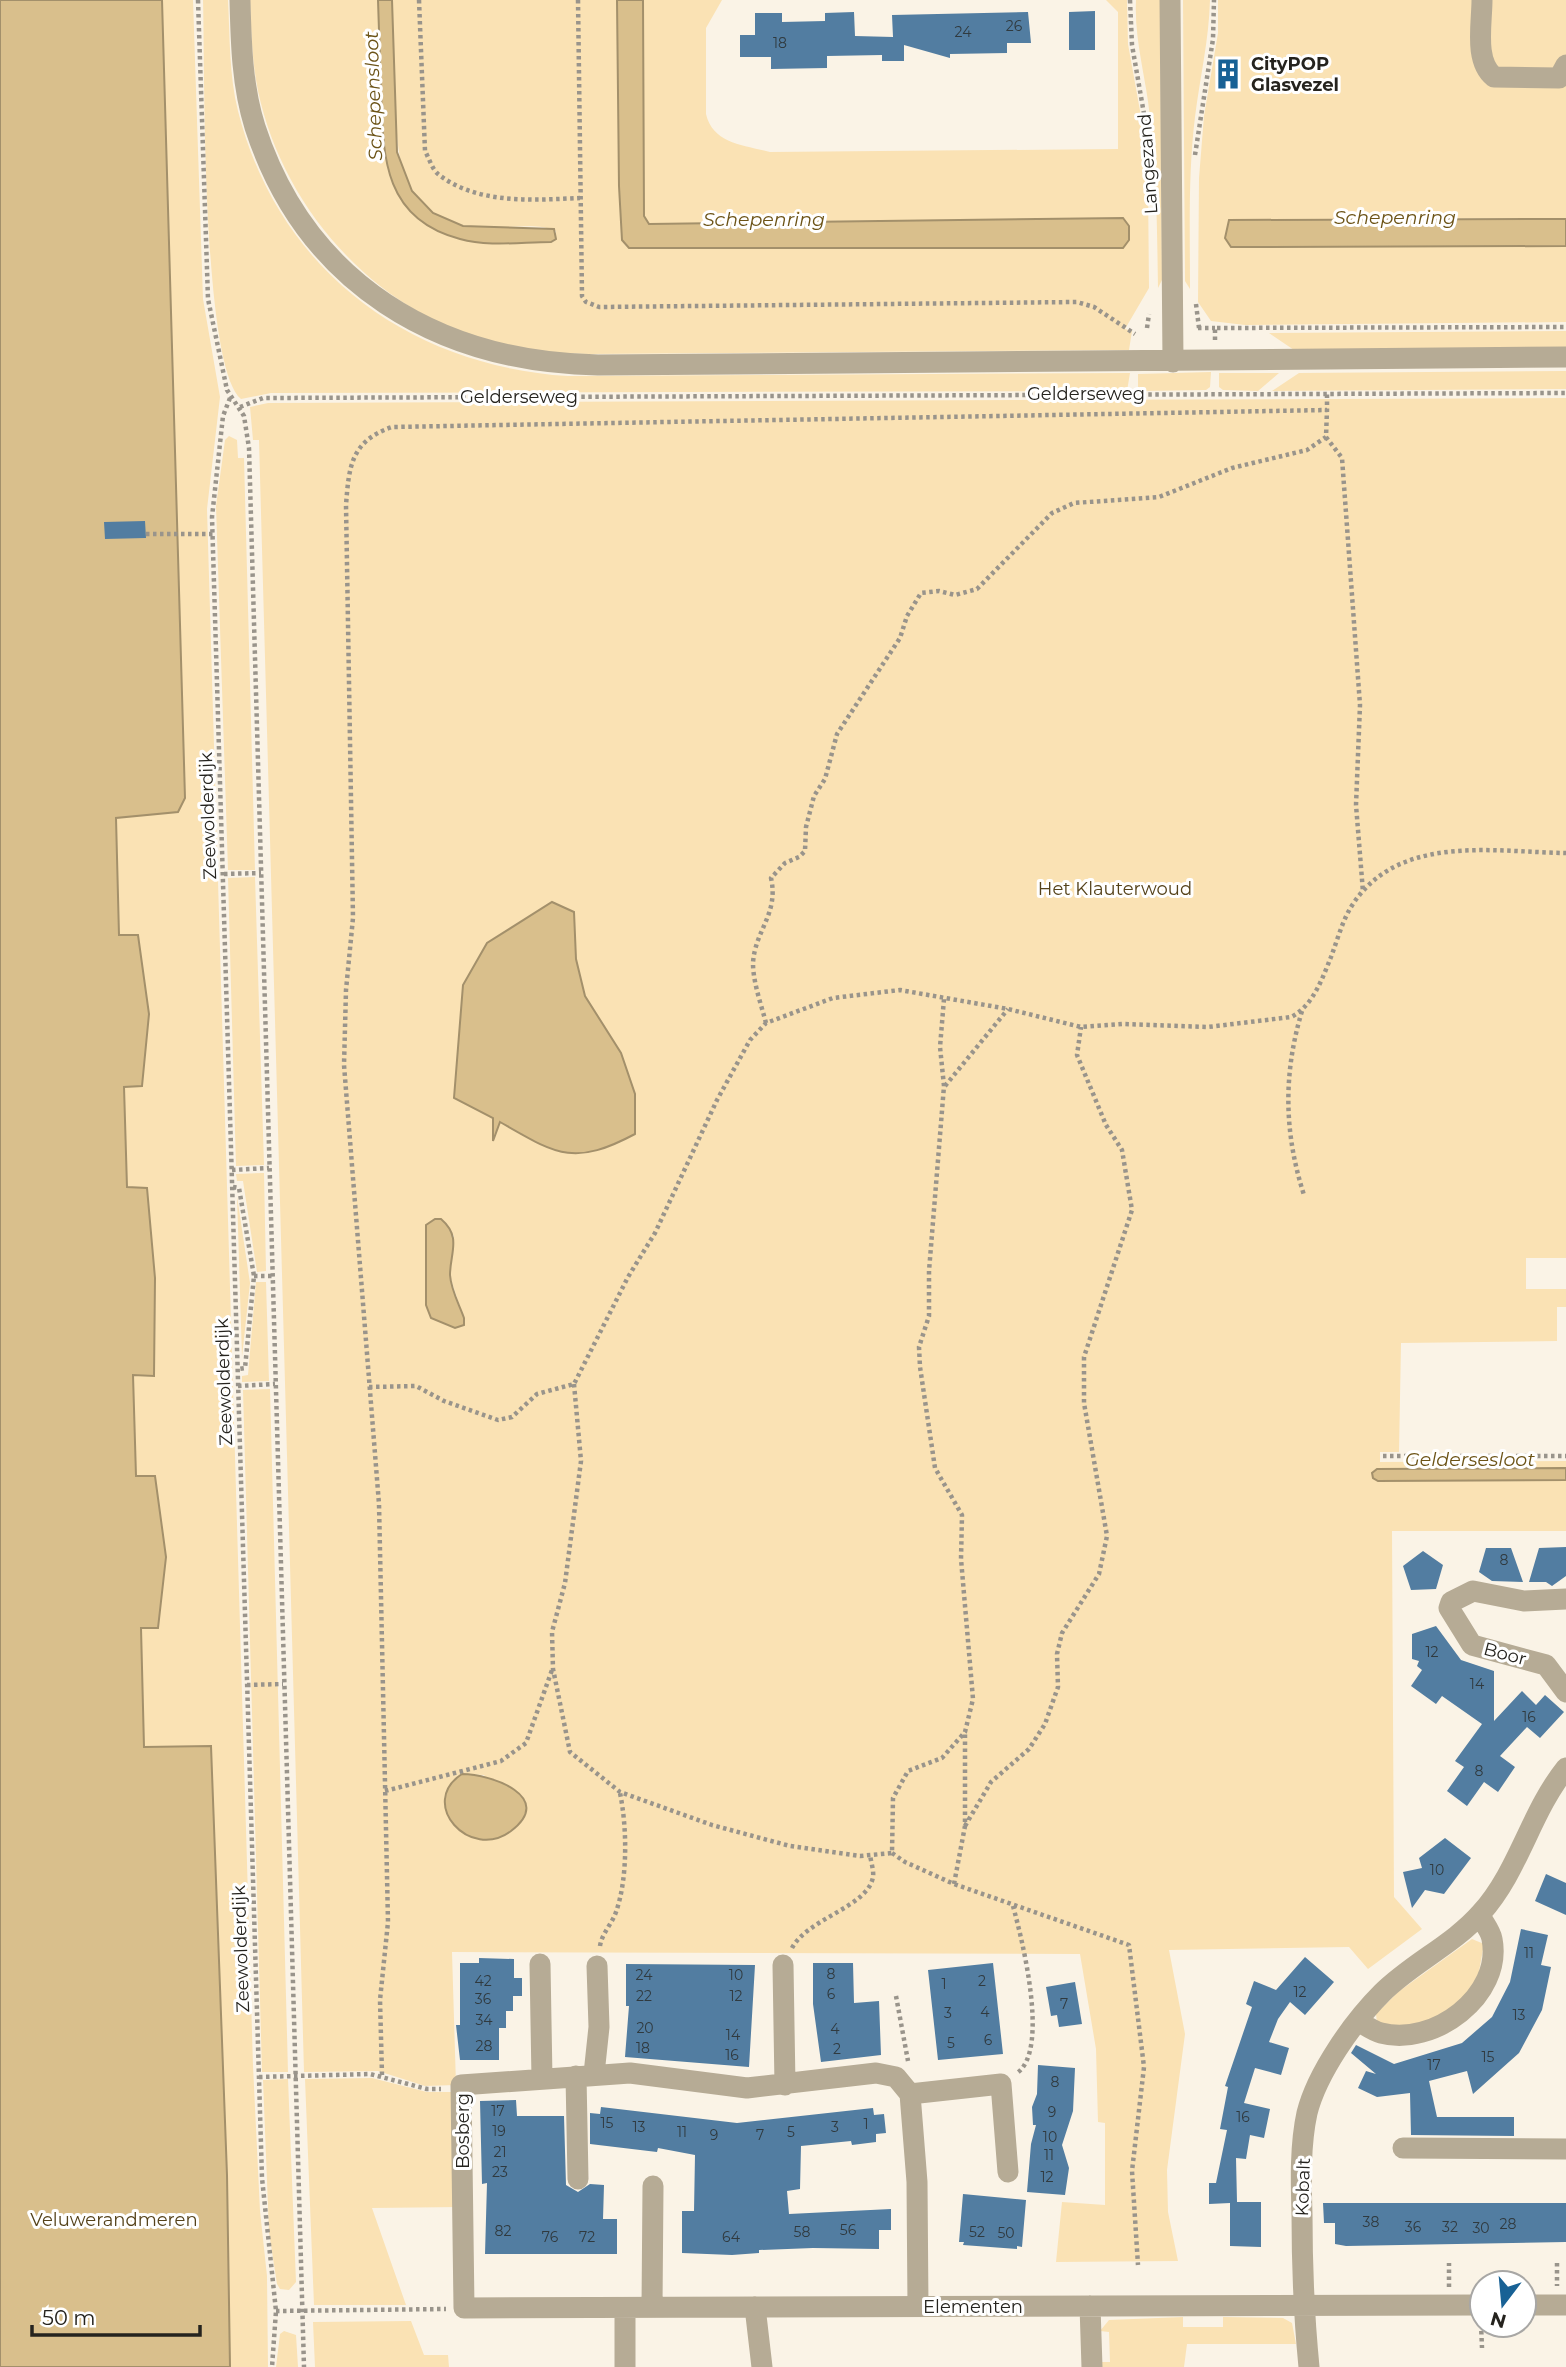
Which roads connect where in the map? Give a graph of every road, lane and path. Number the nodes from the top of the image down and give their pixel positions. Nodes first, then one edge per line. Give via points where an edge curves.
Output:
1 (198, 0) edge
2 (240, 0) edge
3 (419, 0) edge
4 (578, 0) edge
5 (1130, 0) edge
6 (1170, 0) edge
7 (1214, 0) edge
8 (1482, 0) edge
9 (1566, 65) edge
10 (1148, 138) dead end
11 (1194, 164) dead end
12 (580, 198) junction
13 (1196, 297) dead end
14 (1151, 302) dead end
15 (1566, 327) edge
16 (1147, 328) dead end
17 (1199, 328) dead end
18 (1135, 334) dead end
19 (1566, 357) edge
20 (1214, 361) junction
21 (1173, 362) junction
22 (1566, 393) edge
23 (1326, 394) junction
24 (1214, 395) junction
25 (230, 398) junction
26 (240, 407) junction
27 (1327, 410) junction
28 (1326, 437) junction
29 (146, 534) dead end
30 (213, 534) junction
31 (1566, 853) edge
32 (261, 873) junction
33 (224, 874) junction
34 (1363, 893) junction
35 (944, 999) junction
36 (1008, 1009) junction
37 (1302, 1012) junction
38 (766, 1023) junction
39 (1080, 1027) junction
40 (944, 1086) junction
41 (269, 1168) junction
42 (232, 1170) junction
43 (233, 1187) junction
44 (1304, 1195) dead end
45 (254, 1276) junction
46 (272, 1276) junction
47 (238, 1368) junction
48 (275, 1384) junction
49 (574, 1384) junction
50 (238, 1385) junction
51 (369, 1387) junction
52 (1383, 1456) dead end
53 (1566, 1456) edge
54 (1566, 1599) edge
55 (553, 1669) junction
56 (283, 1684) junction
57 (247, 1685) junction
58 (1566, 1692) edge
59 (965, 1732) junction
60 (1566, 1768) edge
61 (385, 1791) junction
62 (620, 1792) junction
63 (965, 1826) junction
64 (892, 1853) junction
65 (870, 1855) junction
66 (954, 1884) junction
67 (1013, 1905) junction
68 (1479, 1916) junction
69 (540, 1964) dead end
70 (783, 1965) joint
71 (597, 1966) joint
72 (896, 1996) dead end
73 (1357, 2021) junction
74 (382, 2075) junction
75 (585, 2075) junction
76 (295, 2076) junction
77 (259, 2077) junction
78 (542, 2079) junction
79 (1001, 2084) junction
80 (461, 2085) junction
81 (785, 2085) junction
82 (910, 2094) junction
83 (1403, 2148) dead end
84 (1566, 2149) edge
85 (1008, 2172) dead end
86 (578, 2179) dead end
87 (653, 2186) dead end
88 (1138, 2264) dead end
89 (1468, 2305) edge
90 (1538, 2305) edge
91 (1566, 2305) edge
92 (1090, 2306) junction
93 (1303, 2306) junction
94 (652, 2307) junction
95 (755, 2307) junction
96 (918, 2307) junction
97 (464, 2308) junction
98 (625, 2308) junction
99 (302, 2310) junction
100 (276, 2311) junction
101 (272, 2367) edge
102 (304, 2367) edge
103 (625, 2367) edge
104 (762, 2367) edge
105 (1093, 2367) edge
106 (1310, 2367) edge

1 - 25 path via 208,299
2 - 21 street, Gelderseweg via 243,65 254,125 291,205 311,234 359,283 404,316 446,337 489,353 569,364
3 - 12 path via 425,151 436,173 467,191 506,198
4 - 12 path
5 - 10 path, Langezand via 1132,45
6 - 21 street, Langezand
7 - 11 path via 1213,39
8 - 9 street via 1481,50 1487,71 1494,77 1559,78
12 - 18 path via 582,296 592,305 1077,302 1094,307
13 - 17 path
14 - 16 path
15 - 20 path via 1215,328
19 - 20 street, Gelderseweg
20 - 21 street, Gelderseweg
20 - 24 path
22 - 23 path, Gelderseweg
23 - 24 path, Gelderseweg
23 - 27 path
24 - 26 path, Gelderseweg via 263,398
25 - 26 path
25 - 30 path, Zeewolderdijk via 220,440
26 - 32 path via 249,448
27 - 28 path
27 - 51 path via 392,427 363,442 352,463 346,505 353,918 344,1065
28 - 34 path via 1342,458 1360,705 1356,805
28 - 38 path via 1307,450 1233,468 1158,497 1074,503 1052,513 977,589 955,595 921,593 900,638 837,734 825,779 814,796 805,851 771,878 772,905 753,964
29 - 30 path
30 - 33 path, Zeewolderdijk
31 - 34 path via 1420,855 1373,881
32 - 33 path
32 - 41 path
33 - 42 path, Zeewolderdijk
34 - 37 path via 1351,908
35 - 36 path
35 - 38 path via 900,990 833,998
35 - 40 path via 940,1047
36 - 39 path
36 - 40 path
37 - 39 path via 1208,1027
37 - 44 path via 1290,1058 1287,1105 1291,1152
38 - 49 path via 750,1040 717,1100 655,1233
39 - 63 path via 1077,1055 1106,1125 1122,1150 1132,1210 1084,1357 1084,1403 1107,1536 1105,1556 1099,1574 1062,1633 1058,1686 1045,1724 1029,1749 991,1782
40 - 59 path via 929,1316 919,1357 935,1468 961,1515 973,1699
41 - 42 path
41 - 46 path
42 - 43 path, Zeewolderdijk
43 - 45 path via 239,1188
43 - 47 path, Zeewolderdijk
45 - 46 path
45 - 47 path via 245,1368
46 - 48 path
47 - 50 path, Zeewolderdijk
48 - 50 path
48 - 56 path
49 - 51 path via 537,1394 512,1417 498,1420 416,1386
49 - 55 path via 581,1461 565,1583 552,1632
50 - 57 path, Zeewolderdijk
51 - 61 path via 379,1504
52 - 53 path
54 - 58 street, Boor via 1524,1601 1473,1591 1451,1602 1449,1608 1472,1645 1546,1665
55 - 61 path via 526,1743 501,1761
55 - 62 path via 570,1752
56 - 57 path
56 - 76 path
57 - 77 path, Zeewolderdijk
59 - 63 path
59 - 64 path via 942,1758 908,1771 893,1798
60 - 68 street, Kobalt via 1548,1790 1504,1886
61 - 74 path via 388,1922 380,2000
62 - 65 path via 712,1825 790,1846
62 - 71 path via 626,1835 621,1892 601,1940
63 - 66 path
64 - 65 path
64 - 66 path
65 - 70 path via 873,1878 861,1896 802,1932
66 - 67 path
67 - 79 path via 1027,1965 1031,2049 1024,2068
67 - 88 path via 1129,1945 1144,2067 1132,2171
68 - 73 street, Kobalt via 1383,1992
68 - 73 street via 1492,1938 1493,1957 1472,2003 1427,2032 1403,2036 1380,2033
69 - 78 street
70 - 81 street
71 - 75 street via 598,2027
72 - 82 path via 912,2075
73 - 93 street, Kobalt via 1331,2059 1307,2112 1301,2177
74 - 76 path
74 - 80 path via 427,2089
75 - 78 street, Bosberg
75 - 81 street, Bosberg via 630,2073 747,2088
75 - 86 street
76 - 77 path
76 - 99 path
77 - 100 path, Zeewolderdijk via 263,2190
78 - 80 street, Bosberg
79 - 82 street
79 - 85 street
80 - 97 street, Bosberg
81 - 82 street, Bosberg via 876,2073 896,2077
82 - 96 street via 917,2182
83 - 84 street
87 - 94 street
89 - 93 street, Elementen
90 - 91 street
92 - 93 street, Elementen
92 - 96 street, Elementen
92 - 105 street
93 - 106 street, Kobalt
94 - 95 street, Elementen
94 - 98 street, Elementen
95 - 96 street, Elementen
95 - 104 street
97 - 98 street, Elementen
97 - 99 path
98 - 103 street
99 - 100 path
99 - 102 path
100 - 101 path, Zeewolderdijk

